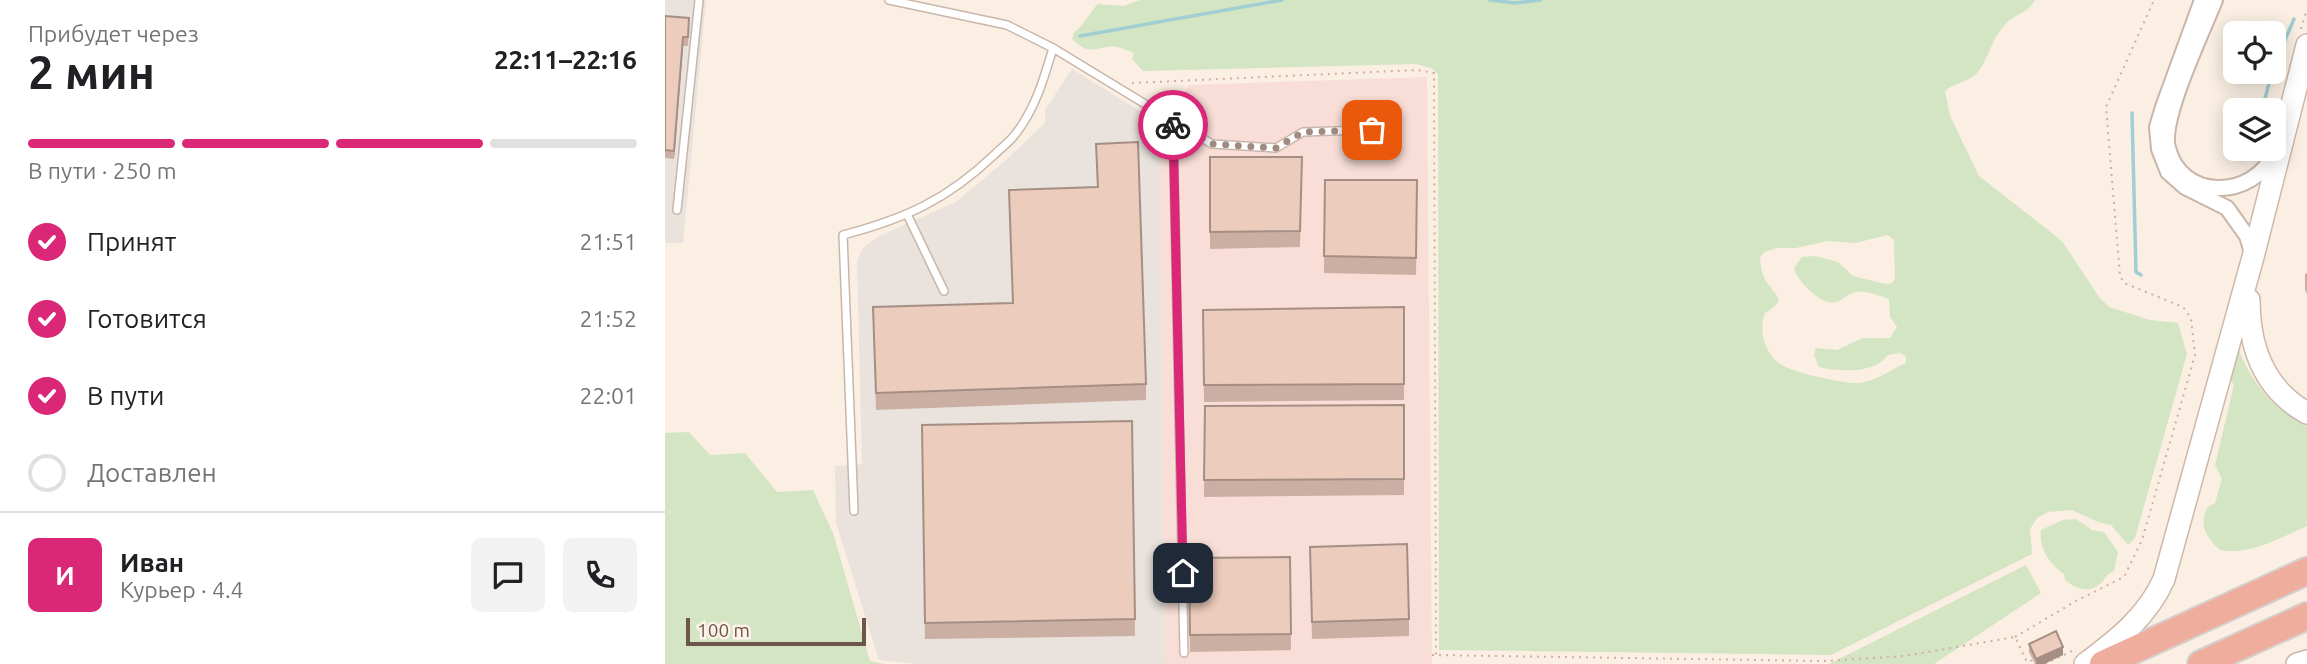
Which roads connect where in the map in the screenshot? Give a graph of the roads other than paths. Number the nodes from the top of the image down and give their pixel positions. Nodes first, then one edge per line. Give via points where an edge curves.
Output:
1 (699, 0) edge
2 (890, 0) edge
3 (2202, 0) edge
4 (2215, 0) edge
5 (2307, 45) edge
6 (1053, 48) junction
7 (2307, 98) edge
8 (1173, 121) junction
9 (2286, 123) edge
10 (1394, 130) dead end
11 (2269, 161) edge
12 (2277, 161) edge
13 (677, 209) dead end
14 (907, 214) junction
15 (2253, 257) junction
16 (944, 291) dead end
17 (2307, 413) edge
18 (854, 511) dead end
19 (2307, 571) edge
20 (2307, 615) edge
21 (1184, 653) dead end
22 (2076, 659) edge
23 (2307, 661) edge
24 (2103, 664) edge
25 (2201, 664) edge
26 (2297, 664) edge

1 - 13 lane
2 - 6 lane via 1007,25
3 - 15 street via 2162,107 2157,127 2159,149 2168,172 2185,187 2227,208 2247,236
4 - 11 street via 2173,108 2168,147 2177,167 2209,188 2243,185
5 - 9 main road
6 - 8 lane
6 - 14 lane via 1040,92 1016,134 977,171 932,203
7 - 17 main road via 2249,297 2249,327 2270,379 2292,405
8 - 10 lane via 1212,144 1276,148 1303,132
8 - 21 lane
12 - 15 main road
14 - 16 lane
14 - 18 lane via 843,235
15 - 22 main road via 2164,579 2134,623
19 - 24 highway
20 - 25 highway
23 - 26 main road

